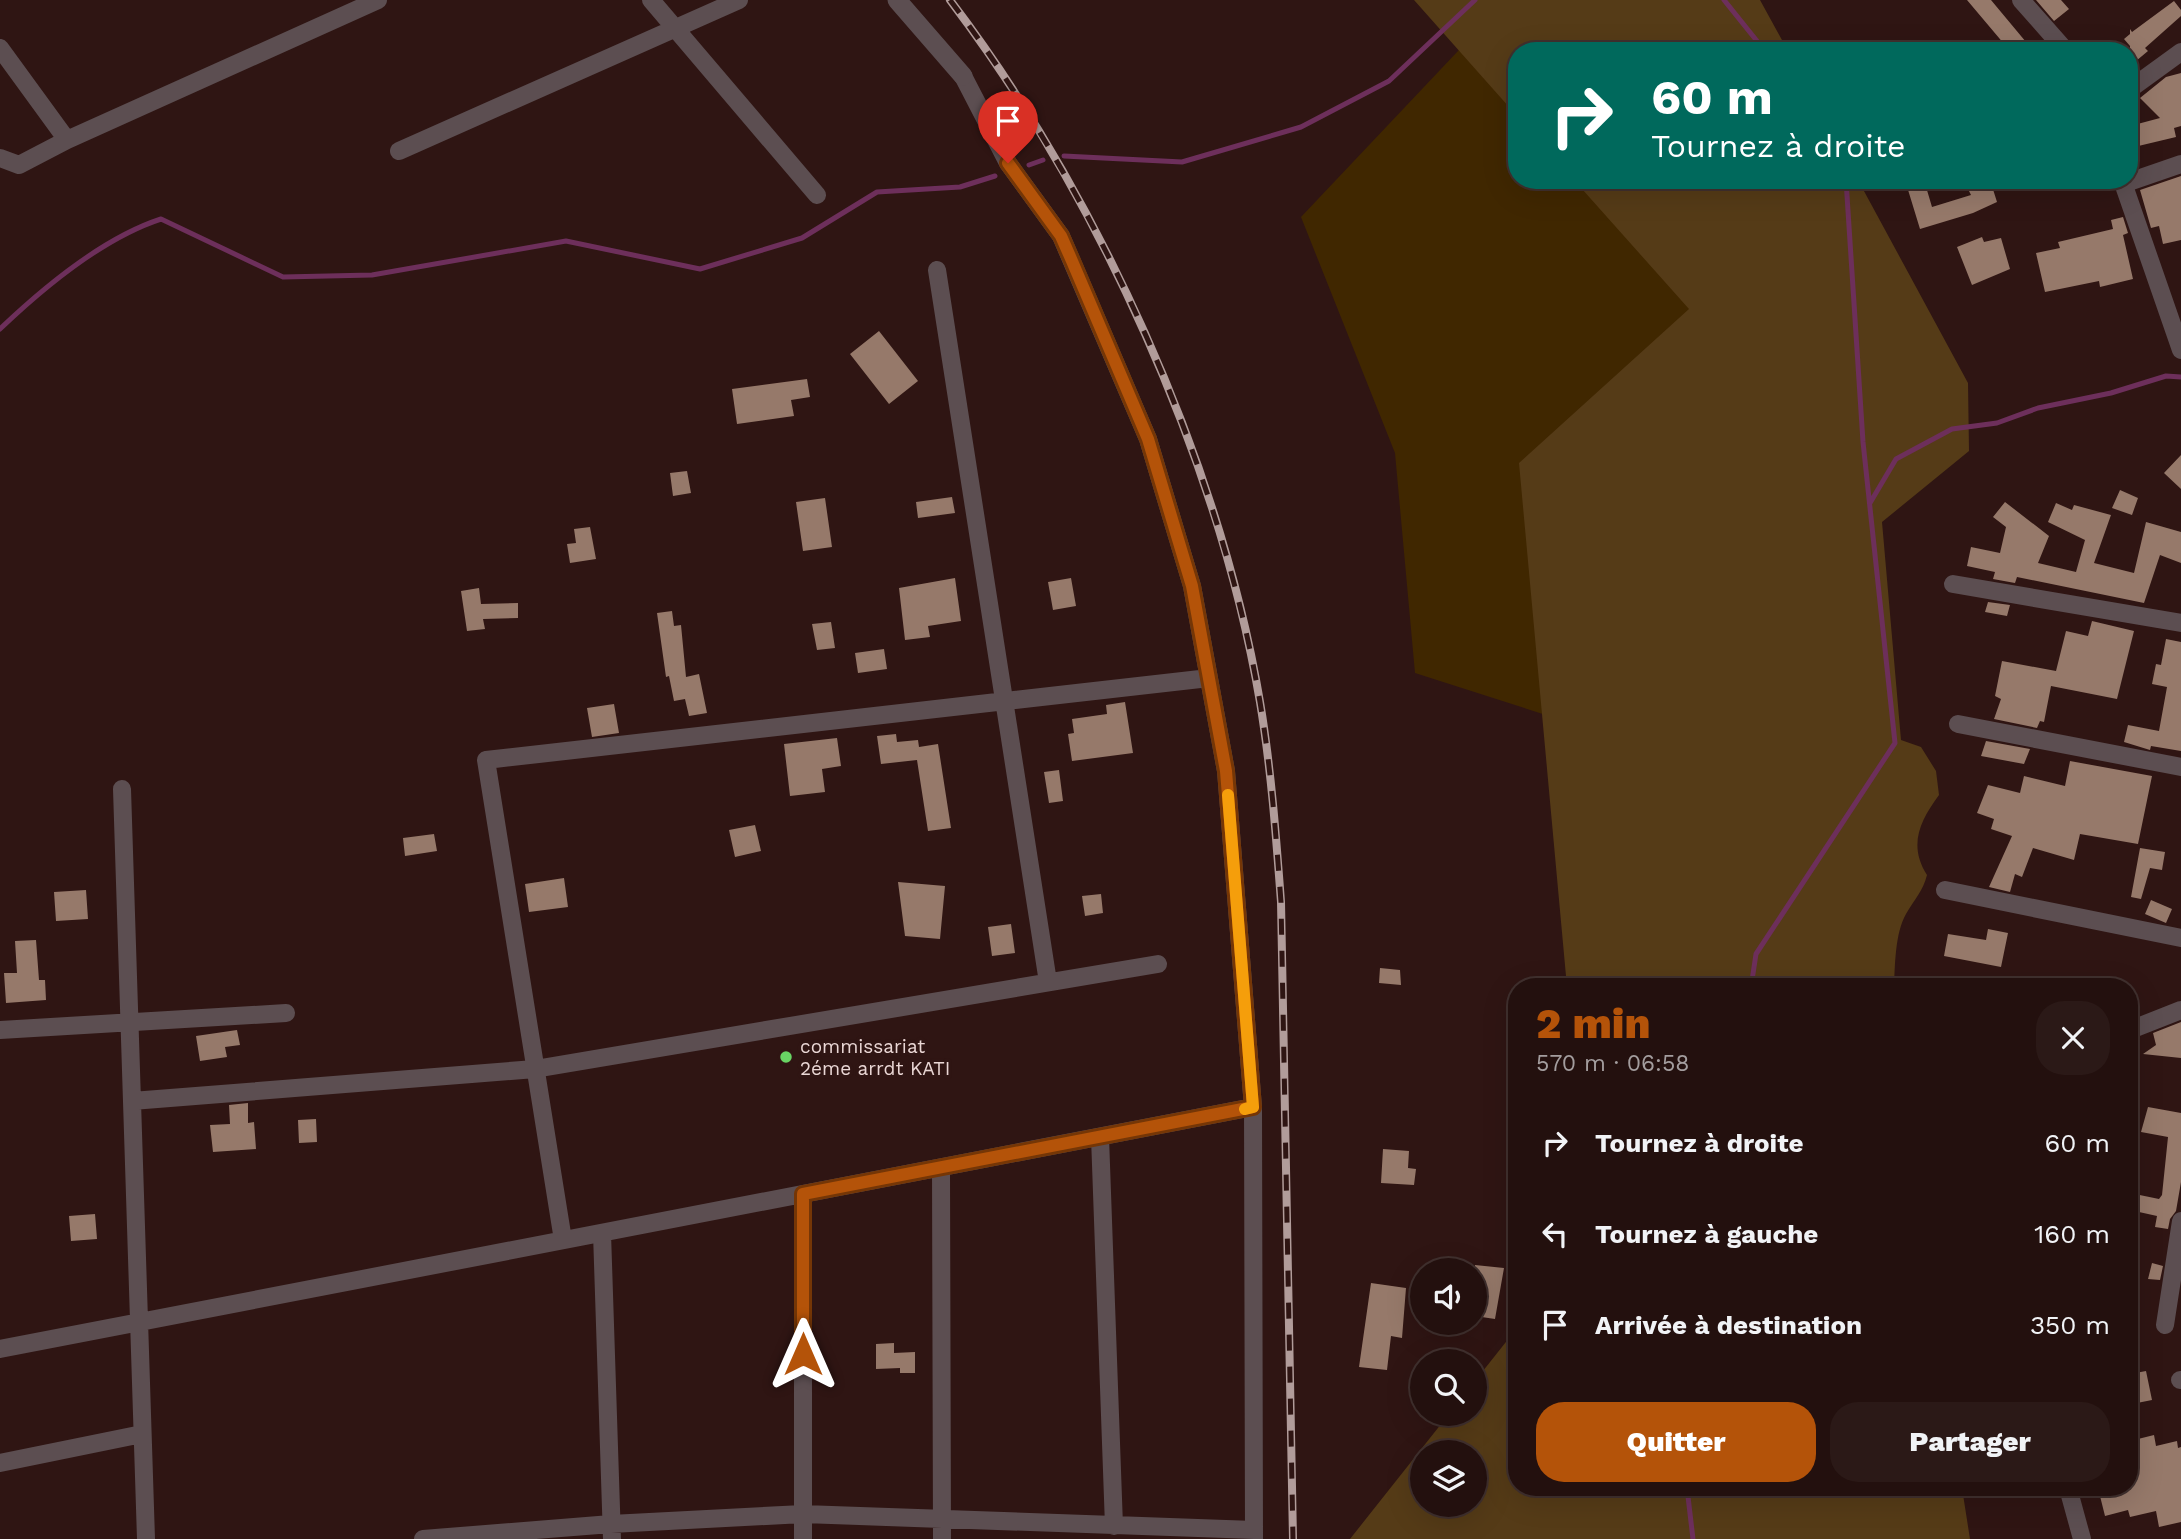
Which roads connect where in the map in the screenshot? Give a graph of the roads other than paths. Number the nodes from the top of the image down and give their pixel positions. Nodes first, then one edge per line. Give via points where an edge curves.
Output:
1 (378, 0) edge
2 (650, 0) edge
3 (739, 0) edge
4 (897, 0) edge
5 (2021, 0) edge
6 (675, 29) junction
7 (2058, 42) edge
8 (0, 48) edge
9 (2181, 52) edge
10 (963, 76) joint
11 (2138, 83) edge
12 (67, 140) junction
13 (399, 151) dead end
14 (0, 158) edge
15 (2181, 164) edge
16 (2138, 177) edge
17 (2125, 189) edge
18 (817, 195) dead end
19 (937, 271) dead end
20 (2181, 350) edge
21 (1953, 584) dead end
22 (2181, 623) edge
23 (1209, 678) junction
24 (1004, 701) junction
25 (1958, 724) dead end
26 (2181, 767) edge
27 (122, 789) dead end
28 (1945, 890) dead end
29 (2181, 938) edge
30 (1158, 964) dead end
31 (1048, 982) junction
32 (2181, 1010) edge
33 (286, 1013) dead end
34 (130, 1022) junction
35 (2138, 1027) edge
36 (0, 1030) edge
37 (535, 1069) junction
38 (132, 1101) junction
39 (1253, 1107) junction
40 (1100, 1137) junction
41 (941, 1168) junction
42 (803, 1194) junction
43 (2181, 1221) edge
44 (602, 1233) junction
45 (563, 1240) junction
46 (141, 1322) junction
47 (2165, 1325) dead end
48 (0, 1349) edge
49 (142, 1434) junction
50 (0, 1463) edge
51 (2070, 1496) edge
52 (803, 1514) junction
53 (942, 1519) junction
54 (1114, 1526) junction
55 (612, 1532) edge
56 (1254, 1534) edge
57 (146, 1539) edge
58 (423, 1539) edge
59 (803, 1539) edge
60 (942, 1539) edge
61 (2082, 1539) edge

1 - 12 street
2 - 6 street
3 - 6 street
4 - 10 street
5 - 7 street
6 - 13 street
6 - 18 street
8 - 12 street
9 - 11 street
10 - 23 street via 1008,163 1061,236 1148,439 1192,586
12 - 14 street via 19,165
15 - 16 street
17 - 20 street
19 - 24 street
21 - 22 street
23 - 24 street
23 - 39 street via 1226,771
24 - 31 street
24 - 37 street via 485,760
25 - 26 street
27 - 34 street
28 - 29 street
30 - 31 street
31 - 37 street
32 - 35 street
33 - 34 street
34 - 36 street
34 - 38 street
37 - 38 street
37 - 45 street
38 - 46 street
39 - 40 street
39 - 56 street
40 - 41 street
40 - 54 street
41 - 42 street
41 - 53 street
42 - 44 street
42 - 52 street
43 - 47 street
44 - 45 street
44 - 55 street
45 - 46 street
46 - 48 street
46 - 49 street
49 - 50 street
49 - 57 street
51 - 61 street
52 - 53 street
52 - 55 street
52 - 59 street
53 - 54 street
53 - 60 street
54 - 56 street
55 - 58 street

